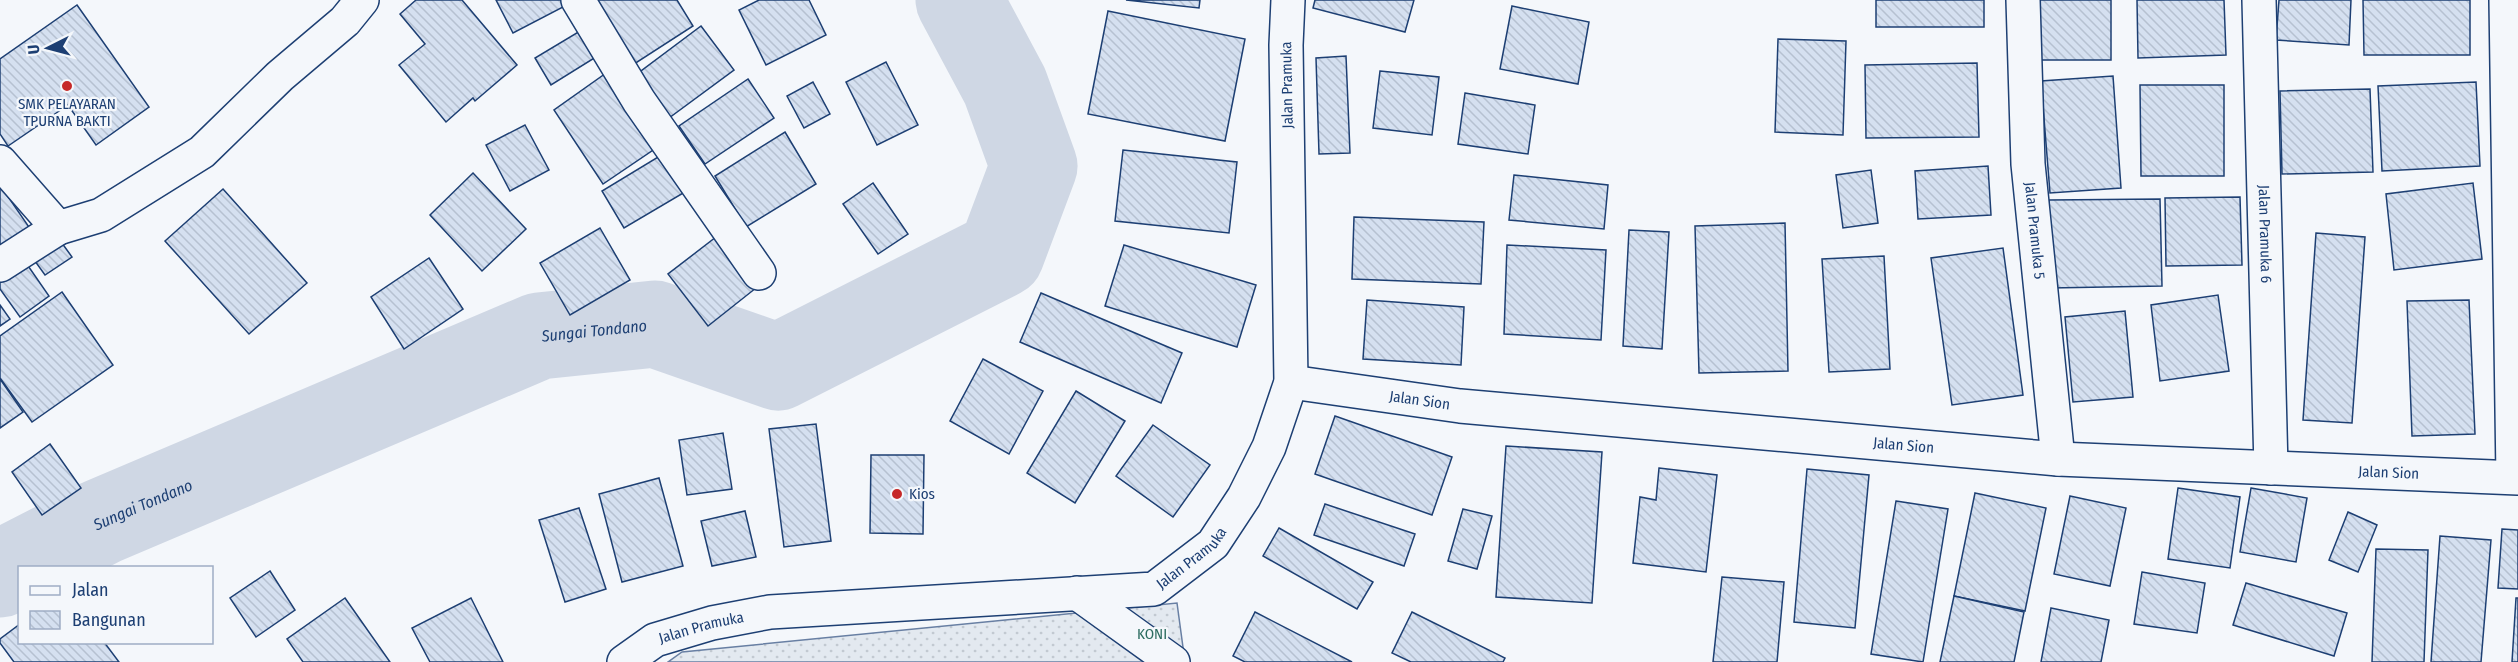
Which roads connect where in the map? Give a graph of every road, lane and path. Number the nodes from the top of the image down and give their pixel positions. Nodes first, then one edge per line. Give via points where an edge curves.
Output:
1 (362, 0) edge
2 (578, 0) edge
3 (1288, 0) edge
4 (2023, 0) edge
5 (2259, 0) edge
6 (2506, 0) edge
7 (0, 162) edge
8 (58, 228) junction
9 (0, 265) edge
10 (759, 273) dead end
11 (1291, 382) junction
12 (2058, 459) junction
13 (2271, 468) junction
14 (2516, 478) edge
15 (1077, 593) junction
16 (624, 662) edge
17 (1173, 662) edge

1 - 8 street via 345,21 280,76 202,152 100,215
2 - 10 street via 639,101
3 - 11 street, Jalan Pramuka
4 - 12 street, Jalan Pramuka 5 via 2028,164
5 - 13 street, Jalan Pramuka 6
6 - 14 street
7 - 8 street
8 - 9 street
11 - 12 street, Jalan Sion via 1460,406
11 - 15 street, Jalan Pramuka via 1264,457 1213,544 1154,589
12 - 13 street, Jalan Sion
13 - 14 street, Jalan Sion
15 - 16 street, Jalan Pramuka via 770,612 712,623 655,640
15 - 17 street

